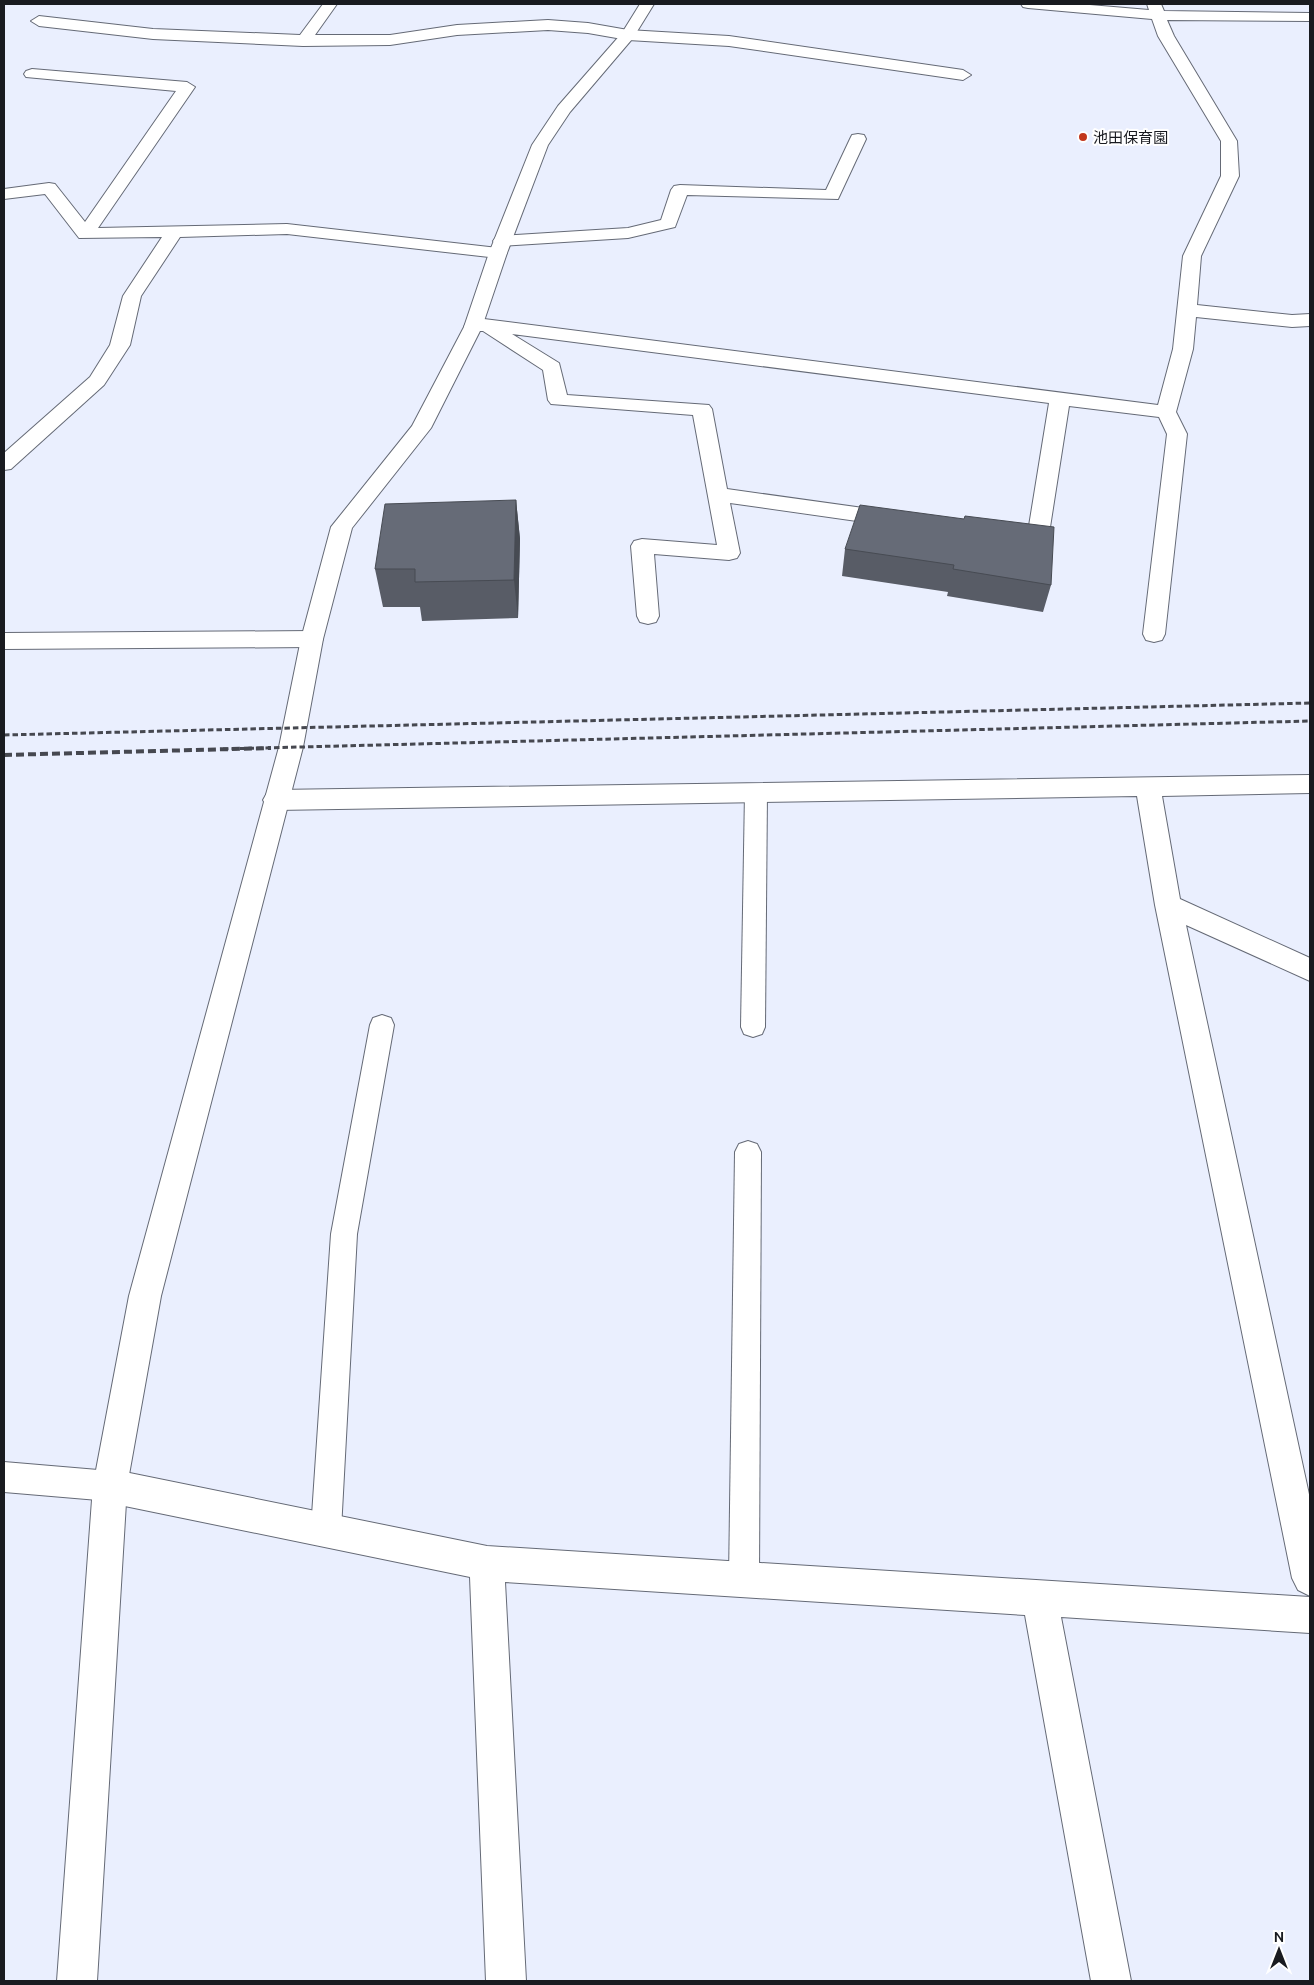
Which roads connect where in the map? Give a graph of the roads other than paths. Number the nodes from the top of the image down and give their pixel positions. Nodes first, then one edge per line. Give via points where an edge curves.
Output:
1 (330, 4) edge
2 (647, 4) edge
3 (1028, 4) edge
4 (1156, 10) edge
5 (1310, 17) edge
6 (39, 21) dead end
7 (628, 35) junction
8 (303, 40) junction
9 (32, 74) dead end
10 (963, 75) dead end
11 (858, 139) dead end
12 (4, 194) edge
13 (174, 232) junction
14 (85, 234) junction
15 (500, 247) junction
16 (1187, 310) junction
17 (1310, 320) edge
18 (478, 326) junction
19 (1060, 398) junction
20 (1166, 412) junction
21 (4, 464) edge
22 (718, 494) junction
23 (911, 522) edge
24 (998, 535) edge
25 (648, 616) dead end
26 (1154, 634) dead end
27 (312, 639) junction
28 (4, 640) edge
29 (1310, 784) edge
30 (1148, 787) junction
31 (756, 792) junction
32 (276, 800) junction
33 (1168, 905) junction
34 (1310, 970) edge
35 (382, 1025) dead end
36 (752, 1027) dead end
37 (748, 1152) dead end
38 (4, 1477) edge
39 (110, 1486) junction
40 (326, 1530) junction
41 (487, 1563) junction
42 (1310, 1578) edge
43 (744, 1579) junction
44 (1040, 1598) junction
45 (1310, 1616) edge
46 (77, 1981) edge
47 (506, 1981) edge
48 (1111, 1981) edge

1 - 8 street
2 - 7 street
3 - 4 street
4 - 5 street
4 - 16 street via 1166,36 1229,141 1230,176 1192,256
6 - 8 street via 153,34
7 - 8 street via 539,25 457,30 390,40
7 - 10 street via 729,41
7 - 15 street via 564,109 540,145
9 - 14 street via 187,87
11 - 15 street via 832,195 680,190 669,223 628,234
12 - 14 street via 49,188
13 - 14 street
13 - 15 street via 287,229
13 - 21 street via 132,296 120,345 97,381
15 - 18 street
16 - 17 street
16 - 20 street via 1183,349
18 - 19 street
18 - 22 street via 552,367 558,400 702,409
18 - 27 street via 420,428 342,527
19 - 20 street
19 - 24 street via 1037,540
20 - 26 street via 1178,434
22 - 23 street
22 - 25 street via 729,553 642,546
27 - 28 street
27 - 32 street via 295,728
29 - 30 street
30 - 31 street
30 - 33 street
31 - 32 street
31 - 36 lane
32 - 39 street via 145,1296
33 - 34 street
33 - 42 street
35 - 40 lane via 344,1234
37 - 43 lane
38 - 39 lane
39 - 40 street
39 - 46 street
40 - 41 street
41 - 43 street
41 - 47 street
43 - 44 street
44 - 45 street
44 - 48 street

